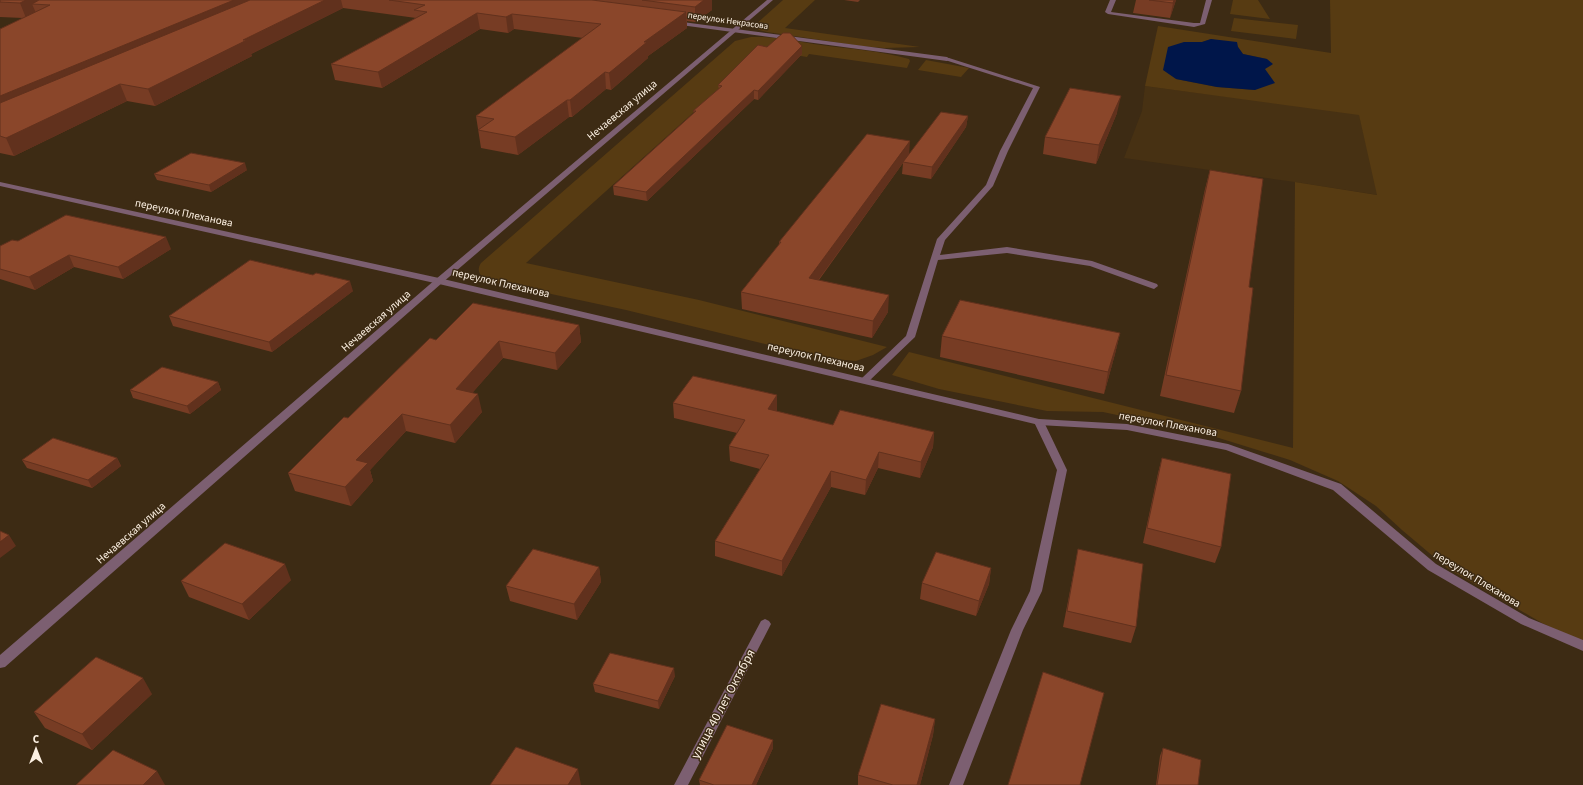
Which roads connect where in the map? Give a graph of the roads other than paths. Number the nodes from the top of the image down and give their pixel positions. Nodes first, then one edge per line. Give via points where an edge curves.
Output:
1 (770, 0) edge
2 (1113, 0) edge
3 (1209, 0) edge
4 (672, 22) edge
5 (735, 30) junction
6 (0, 184) edge
7 (934, 258) junction
8 (439, 281) junction
9 (1154, 286) dead end
10 (865, 380) junction
11 (1039, 422) junction
12 (765, 624) dead end
13 (1583, 646) edge
14 (0, 662) edge
15 (681, 785) edge
16 (956, 785) edge

1 - 5 street, Нечаевская улица
2 - 3 street via 1108,12 1110,14 1194,25 1202,24
4 - 5 street, переулок Некрасова
5 - 7 street, переулок Некрасова via 947,59 1037,87 989,186 941,239
5 - 8 street, Нечаевская улица
6 - 8 street, переулок Плеханова
7 - 9 street via 1007,250 1092,264
7 - 10 street via 910,338
8 - 10 street, переулок Плеханова
8 - 14 street, Нечаевская улица
10 - 11 street, переулок Плеханова
11 - 13 street, переулок Плеханова via 1127,427 1228,447 1337,487 1432,567 1524,621
11 - 16 street via 1062,470 1036,591
12 - 15 street, улица 40 лет Октября

